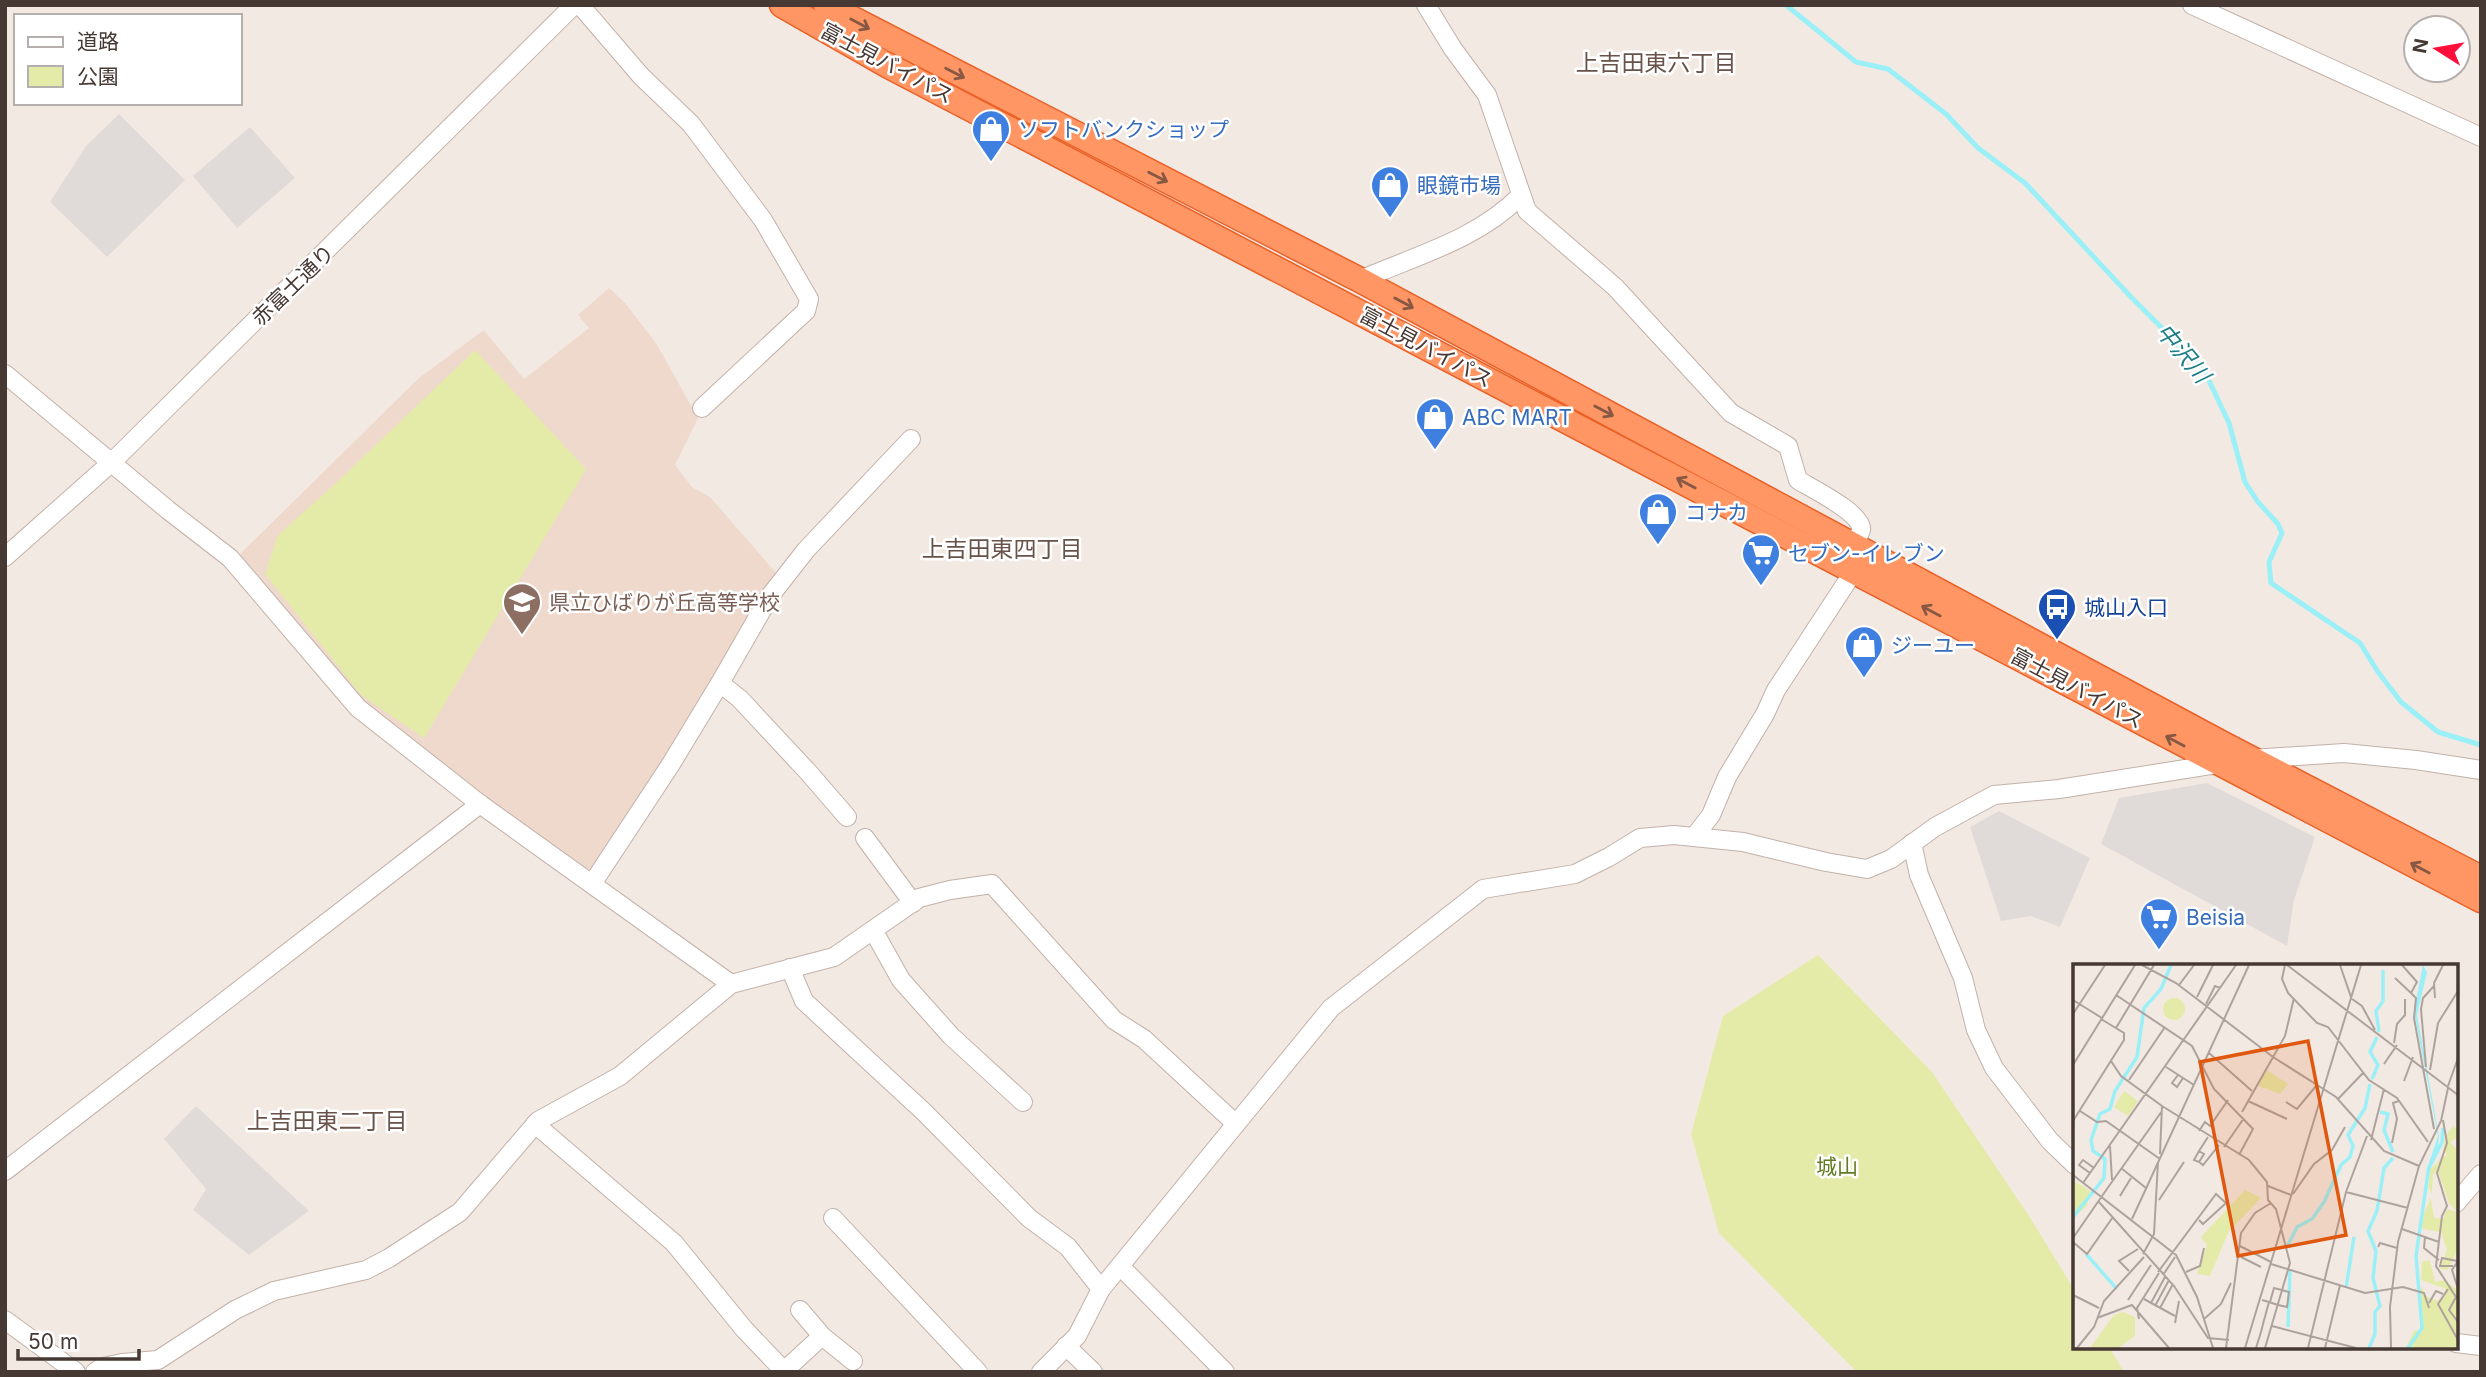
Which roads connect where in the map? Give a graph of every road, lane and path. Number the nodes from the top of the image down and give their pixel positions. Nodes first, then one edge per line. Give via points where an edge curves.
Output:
1 (574, 5) edge
2 (580, 5) edge
3 (782, 5) edge
4 (826, 5) edge
5 (1426, 5) edge
6 (2192, 5) edge
7 (2481, 137) edge
8 (1521, 195) junction
9 (1360, 280) junction
10 (5, 374) edge
11 (702, 408) dead end
12 (911, 439) dead end
13 (112, 462) junction
14 (1852, 545) junction
15 (5, 557) edge
16 (1854, 571) junction
17 (720, 683) junction
18 (2250, 759) junction
19 (2219, 764) junction
20 (2481, 770) edge
21 (480, 803) junction
22 (847, 817) dead end
23 (1694, 837) junction
24 (865, 838) dead end
25 (1912, 843) junction
26 (2481, 878) edge
27 (592, 884) junction
28 (2481, 900) edge
29 (913, 903) junction
30 (873, 930) junction
31 (790, 968) junction
32 (731, 984) junction
33 (1023, 1102) dead end
34 (535, 1124) junction
35 (1236, 1124) junction
36 (2073, 1163) edge
37 (5, 1171) edge
38 (2481, 1174) edge
39 (2458, 1201) edge
40 (833, 1218) dead end
41 (1120, 1266) junction
42 (1101, 1289) junction
43 (800, 1310) dead end
44 (5, 1320) edge
45 (822, 1336) junction
46 (2458, 1343) edge
47 (1066, 1346) junction
48 (2481, 1346) edge
49 (853, 1361) dead end
50 (784, 1371) edge
51 (76, 1372) edge
52 (95, 1372) edge
53 (978, 1372) edge
54 (1041, 1372) edge
55 (1094, 1372) edge
56 (1225, 1372) edge

1 - 13 street, 赤富士通り
2 - 11 street via 641,76 691,124 763,220 809,299 806,311
16 -> 3 highway, 富士見バイパス via 887,65
4 -> 9 highway, 富士見バイパス
5 - 8 street via 1487,95
6 - 7 street
8 - 9 street via 1465,236
8 - 14 street via 1527,211 1615,287 1731,413 1788,446 1798,480 1860,522 1861,530
9 -> 14 highway, 富士見バイパス
10 - 13 street
12 - 17 street via 806,550 770,596
13 - 15 street, 赤富士通り
13 - 21 street via 230,558 358,708
14 - 18 highway, 富士見バイパス
19 -> 16 highway, 富士見バイパス
16 - 23 street via 1776,690 1711,815
17 - 22 street via 740,699
17 - 27 street
18 - 19 street
18 - 20 street via 2344,753
18 - 26 highway, 富士見バイパス
19 - 25 street via 1994,795
28 -> 19 highway, 富士見バイパス
21 - 27 street
21 - 37 street
23 - 25 street via 1742,842 1867,869
23 - 35 street via 1640,838 1575,874 1483,889 1331,1008
24 - 29 street
25 - 36 street via 1919,875 1964,978 1976,1030 1994,1068 2050,1141
27 - 32 street
29 - 30 street
29 - 35 street via 950,890 992,884 1114,1020 1144,1039
30 - 31 street via 834,957
30 - 33 street via 901,980 951,1036
31 - 32 street
31 - 42 street via 804,1001 1029,1218 1068,1247
32 - 34 street via 620,1076
34 - 50 street via 674,1243
34 - 52 street via 460,1212 389,1258 366,1270 274,1291 235,1310 158,1360 122,1363
35 - 41 street
38 - 39 street
40 - 53 street
41 - 42 street
41 - 56 street
42 - 47 street via 1077,1336
43 - 45 street
44 - 51 street
45 - 49 street
45 - 50 street
46 - 48 street
47 - 54 street
47 - 55 street

